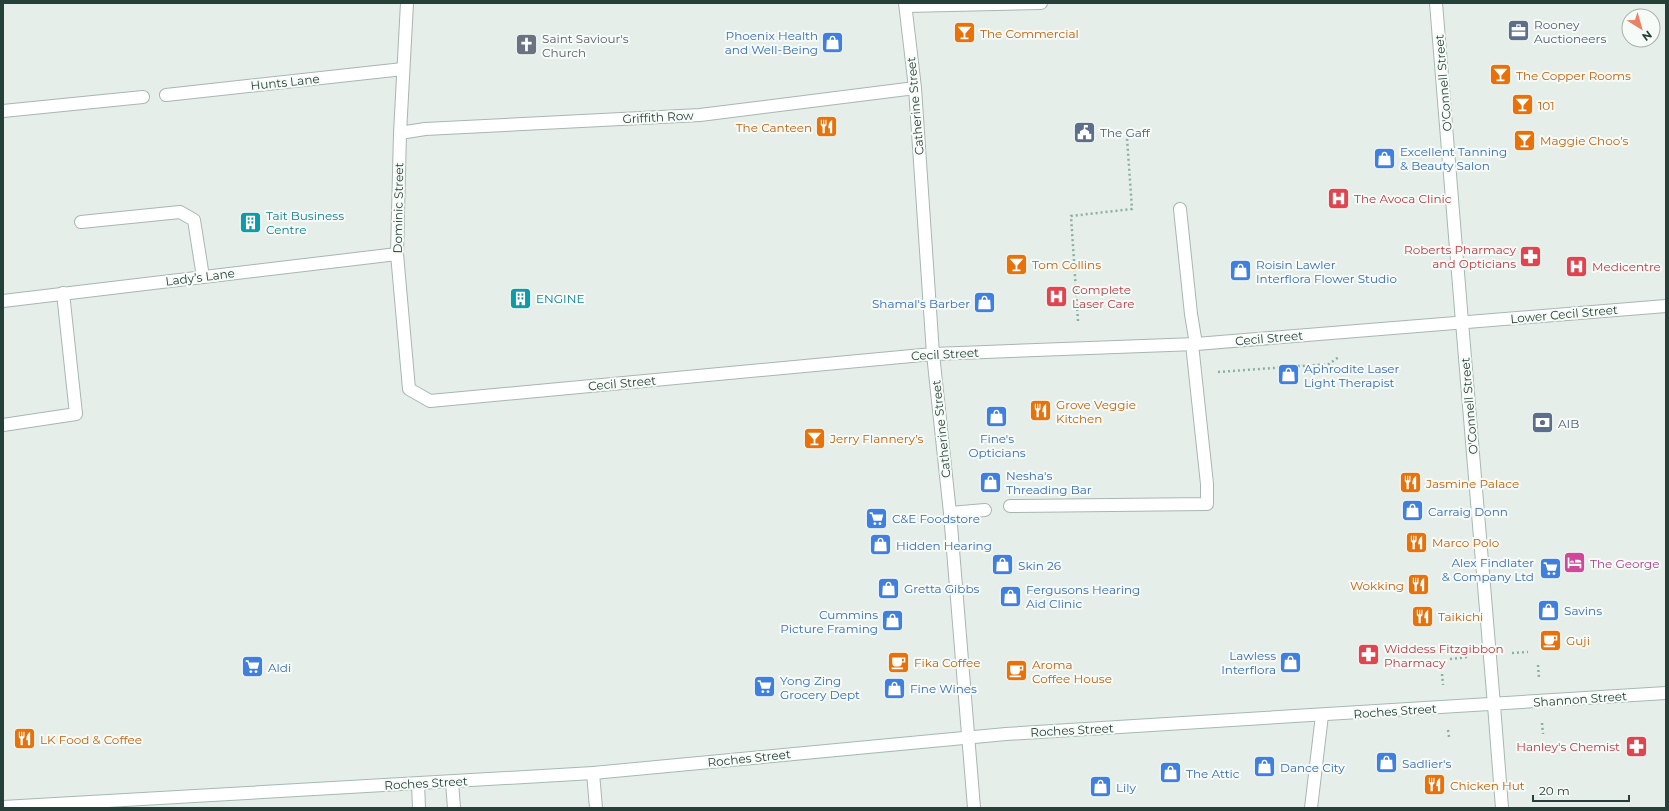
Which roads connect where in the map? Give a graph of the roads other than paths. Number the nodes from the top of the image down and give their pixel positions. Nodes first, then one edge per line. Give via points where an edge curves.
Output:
1 (407, 3) edge
2 (1040, 3) edge
3 (1436, 3) edge
4 (905, 5) edge
5 (403, 69) junction
6 (915, 88) junction
7 (166, 95) dead end
8 (143, 97) dead end
9 (3, 111) edge
10 (400, 133) junction
11 (1180, 208) dead end
12 (81, 222) dead end
13 (397, 254) junction
14 (202, 277) junction
15 (63, 293) junction
16 (3, 301) edge
17 (1666, 306) edge
18 (1462, 322) junction
19 (1194, 344) junction
20 (933, 354) junction
21 (430, 401) joint
22 (3, 425) edge
23 (1010, 506) dead end
24 (985, 510) dead end
25 (950, 513) junction
26 (1666, 694) edge
27 (1494, 705) junction
28 (1322, 715) junction
29 (968, 737) junction
30 (593, 773) junction
31 (452, 782) junction
32 (418, 784) junction
33 (3, 807) edge
34 (419, 808) edge
35 (454, 808) edge
36 (596, 808) edge
37 (974, 808) edge
38 (1311, 808) edge
39 (1502, 808) edge

1 - 5 street, Dominic Street
2 - 4 street
3 - 18 street, O'Connell Street
4 - 6 street, Catherine Street
5 - 7 street, Hunts Lane
5 - 10 street, Dominic Street
6 - 10 street, Griffith Row via 700,115 425,129
6 - 20 street, Catherine Street
8 - 9 street
10 - 13 street, Dominic Street
11 - 19 street
12 - 14 street via 180,212 194,220
13 - 14 street, Lady’s Lane
13 - 21 street, Dominic Street via 409,389
14 - 15 street, Lady’s Lane
15 - 16 street, Lady’s Lane
15 - 22 street via 76,414
17 - 18 street, Lower Cecil Street
18 - 19 street, Cecil Street
18 - 27 street, O'Connell Street
19 - 20 street, Cecil Street
19 - 23 street via 1207,504
20 - 21 street, Cecil Street
20 - 25 street, Catherine Street
24 - 25 street
25 - 29 street, Catherine Street
26 - 27 street, Shannon Street
27 - 28 street, Roches Street
27 - 39 street, O'Connell Street
28 - 29 street, Roches Street
28 - 38 street
29 - 30 street, Roches Street
29 - 37 street, Catherine Street
30 - 31 street, Roches Street
30 - 36 street
31 - 32 street, Roches Street
31 - 35 street
32 - 33 street, Roches Street
32 - 34 street

